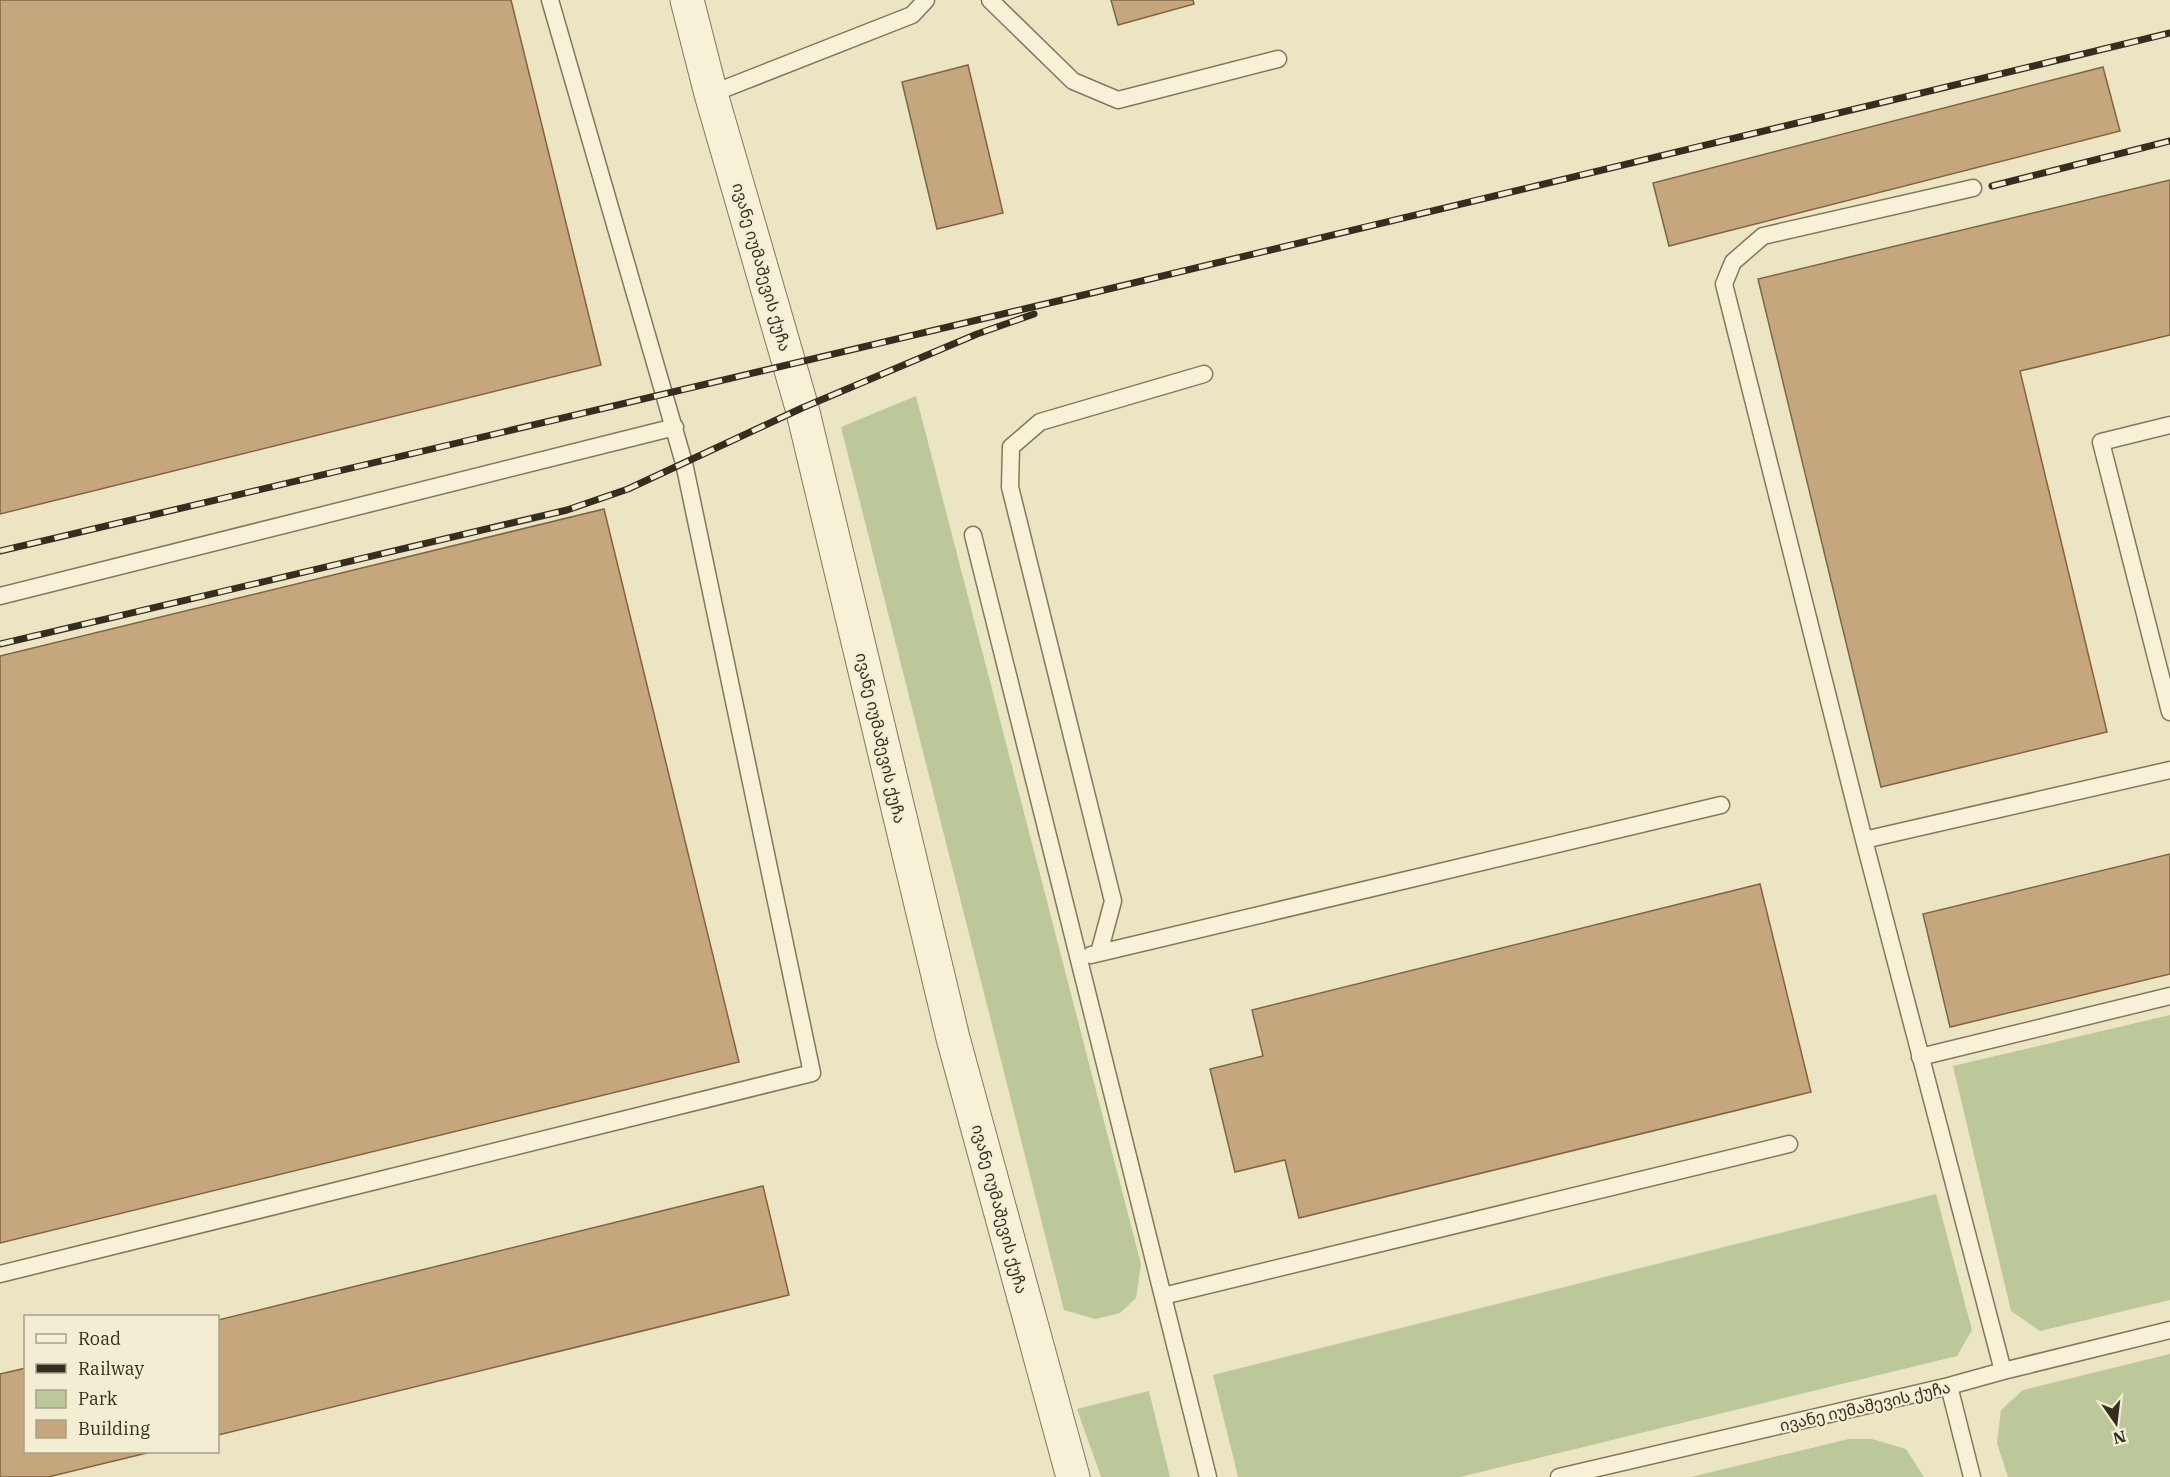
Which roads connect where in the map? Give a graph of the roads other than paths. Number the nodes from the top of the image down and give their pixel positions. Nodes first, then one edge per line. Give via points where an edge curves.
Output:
1 (550, 0) edge
2 (687, 0) edge
3 (926, 0) edge
4 (990, 0) edge
5 (1278, 59) dead end
6 (711, 94) junction
7 (1973, 188) dead end
8 (1204, 374) dead end
9 (2170, 425) edge
10 (675, 427) junction
11 (973, 535) dead end
12 (0, 596) edge
13 (2170, 712) edge
14 (2170, 770) edge
15 (1722, 805) dead end
16 (1864, 840) junction
17 (1099, 953) junction
18 (1079, 958) junction
19 (2170, 996) edge
20 (1920, 1057) junction
21 (1790, 1144) dead end
22 (0, 1274) edge
23 (1163, 1296) junction
24 (2170, 1330) edge
25 (2003, 1371) junction
26 (1949, 1386) junction
27 (1073, 1477) edge
28 (1208, 1477) edge
29 (1559, 1477) edge
30 (1972, 1477) edge

1 - 10 lane
2 - 6 street, ივანე იუმაშევის ქუჩა
3 - 6 lane via 912,15
4 - 5 lane via 1073,81 1118,100
6 - 27 street, ივანე იუმაშევის ქუჩა via 796,386 953,1038
7 - 16 lane via 1763,236 1733,262 1724,284
8 - 17 lane via 1040,422 1011,447 1010,487 1113,901
9 - 13 lane via 2101,442
10 - 12 lane
10 - 22 lane via 812,1073
11 - 18 lane
14 - 16 lane
15 - 17 lane
16 - 20 lane
17 - 18 lane
18 - 23 lane
19 - 20 lane
20 - 25 lane
21 - 23 lane
23 - 28 lane
24 - 25 lane, ივანე იუმაშევის ქუჩა
25 - 26 lane, ივანე იუმაშევის ქუჩა
26 - 29 lane, ივანე იუმაშევის ქუჩა
26 - 30 lane

